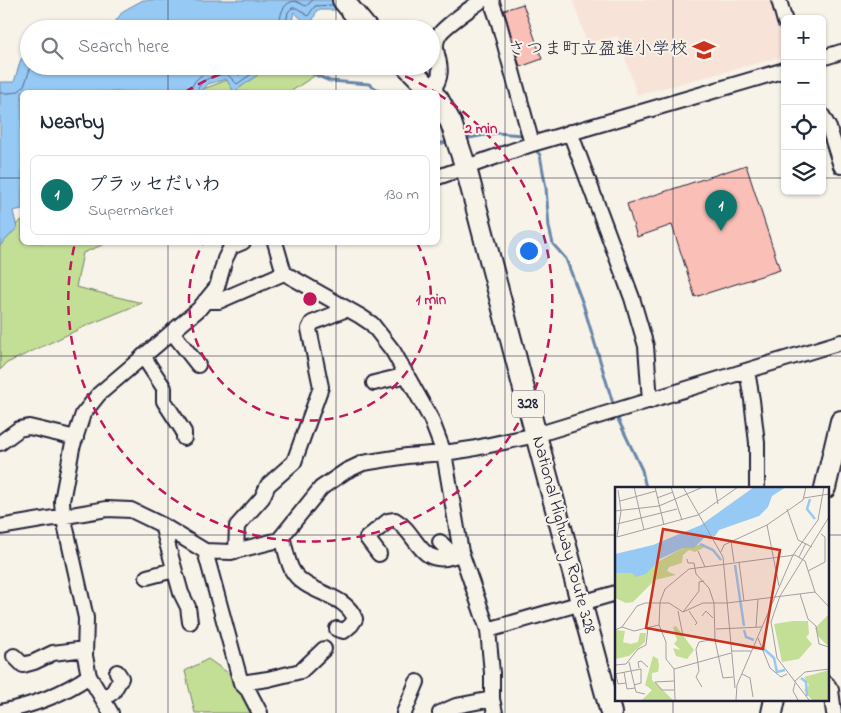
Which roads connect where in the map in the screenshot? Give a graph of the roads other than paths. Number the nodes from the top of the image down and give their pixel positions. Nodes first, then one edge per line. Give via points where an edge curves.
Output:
1 (482, 0) edge
2 (491, 0) edge
3 (778, 0) edge
4 (347, 5) edge
5 (783, 15) edge
6 (360, 20) edge
7 (440, 32) edge
8 (841, 52) edge
9 (826, 57) edge
10 (440, 68) edge
11 (781, 71) edge
12 (416, 75) edge
13 (430, 90) edge
14 (435, 90) edge
15 (440, 104) edge
16 (826, 122) edge
17 (570, 132) junction
18 (532, 144) junction
19 (841, 166) edge
20 (466, 168) junction
21 (440, 176) edge
22 (236, 245) edge
23 (276, 245) edge
24 (284, 273) junction
25 (205, 301) junction
26 (347, 309) junction
27 (172, 332) junction
28 (841, 342) edge
29 (143, 356) junction
30 (198, 365) dead end
31 (747, 371) junction
32 (407, 375) junction
33 (374, 383) dead end
34 (650, 401) junction
35 (841, 421) edge
36 (536, 435) junction
37 (76, 438) junction
38 (184, 438) dead end
39 (0, 443) edge
40 (444, 453) junction
41 (757, 487) edge
42 (825, 487) edge
43 (63, 515) junction
44 (162, 525) junction
45 (0, 527) edge
46 (282, 536) junction
47 (440, 542) dead end
48 (206, 551) junction
49 (236, 551) junction
50 (378, 554) dead end
51 (458, 554) junction
52 (174, 570) junction
53 (147, 577) dead end
54 (615, 593) edge
55 (581, 602) junction
56 (190, 622) dead end
57 (337, 629) dead end
58 (488, 630) junction
59 (85, 649) junction
60 (324, 649) dead end
61 (14, 656) dead end
62 (117, 672) dead end
63 (89, 676) junction
64 (417, 682) dead end
65 (241, 683) junction
66 (828, 686) edge
67 (103, 699) junction
68 (775, 700) edge
69 (493, 706) edge
70 (18, 711) edge
71 (0, 712) edge
72 (111, 713) edge
73 (260, 713) edge
74 (404, 713) edge
75 (440, 713) edge
76 (611, 713) edge
77 (772, 713) edge
78 (834, 713) edge

1 - 7 street
2 - 18 street
3 - 5 street
4 - 6 highway
8 - 9 street
10 - 14 street
11 - 17 street
12 - 13 highway, National Highway Route 328 / 328
15 - 20 highway, National Highway Route 328 / 328 via 451,123
16 - 19 street
17 - 18 street
17 - 34 street via 646,346
18 - 20 street
20 - 21 street
20 - 36 highway, National Highway Route 328 / 328
22 - 25 street via 231,247 225,260 217,287
23 - 24 street
24 - 25 street via 219,301
24 - 26 street
25 - 27 street
26 - 32 street via 372,324
26 - 49 street via 312,323 309,329 321,387 294,462 268,485 262,498 237,526
27 - 29 street
27 - 30 street
28 - 31 street
29 - 37 street via 99,394 83,414
29 - 38 street via 164,388 164,401 184,432
31 - 34 street
31 - 41 street via 756,443
32 - 33 street
32 - 40 street
34 - 36 street
35 - 42 highway
36 - 40 street
36 - 55 highway, National Highway Route 328 / 328
37 - 39 street via 29,427 19,429
37 - 43 street via 62,501
40 - 46 street via 363,463 346,471 321,488
40 - 51 street
43 - 44 street via 107,509 131,510
43 - 45 street
43 - 59 street via 86,618
44 - 48 street
44 - 52 street
46 - 49 street via 278,540
46 - 57 street via 292,570 304,584 345,604 352,612 358,628
47 - 51 street
48 - 49 street
48 - 65 street
50 - 51 street via 365,534 395,520 427,555 446,559
51 - 58 street
52 - 53 street
52 - 56 street
54 - 55 street
55 - 58 street
55 - 76 highway, National Highway Route 328 / 328
58 - 69 street
59 - 61 street via 53,653 23,665
59 - 63 street
60 - 65 street via 302,671
62 - 67 street via 121,678 113,692
63 - 67 street
63 - 70 street
64 - 74 street
65 - 73 street
66 - 78 street
67 - 72 street
68 - 77 highway
69 - 75 street via 456,706
70 - 71 street

